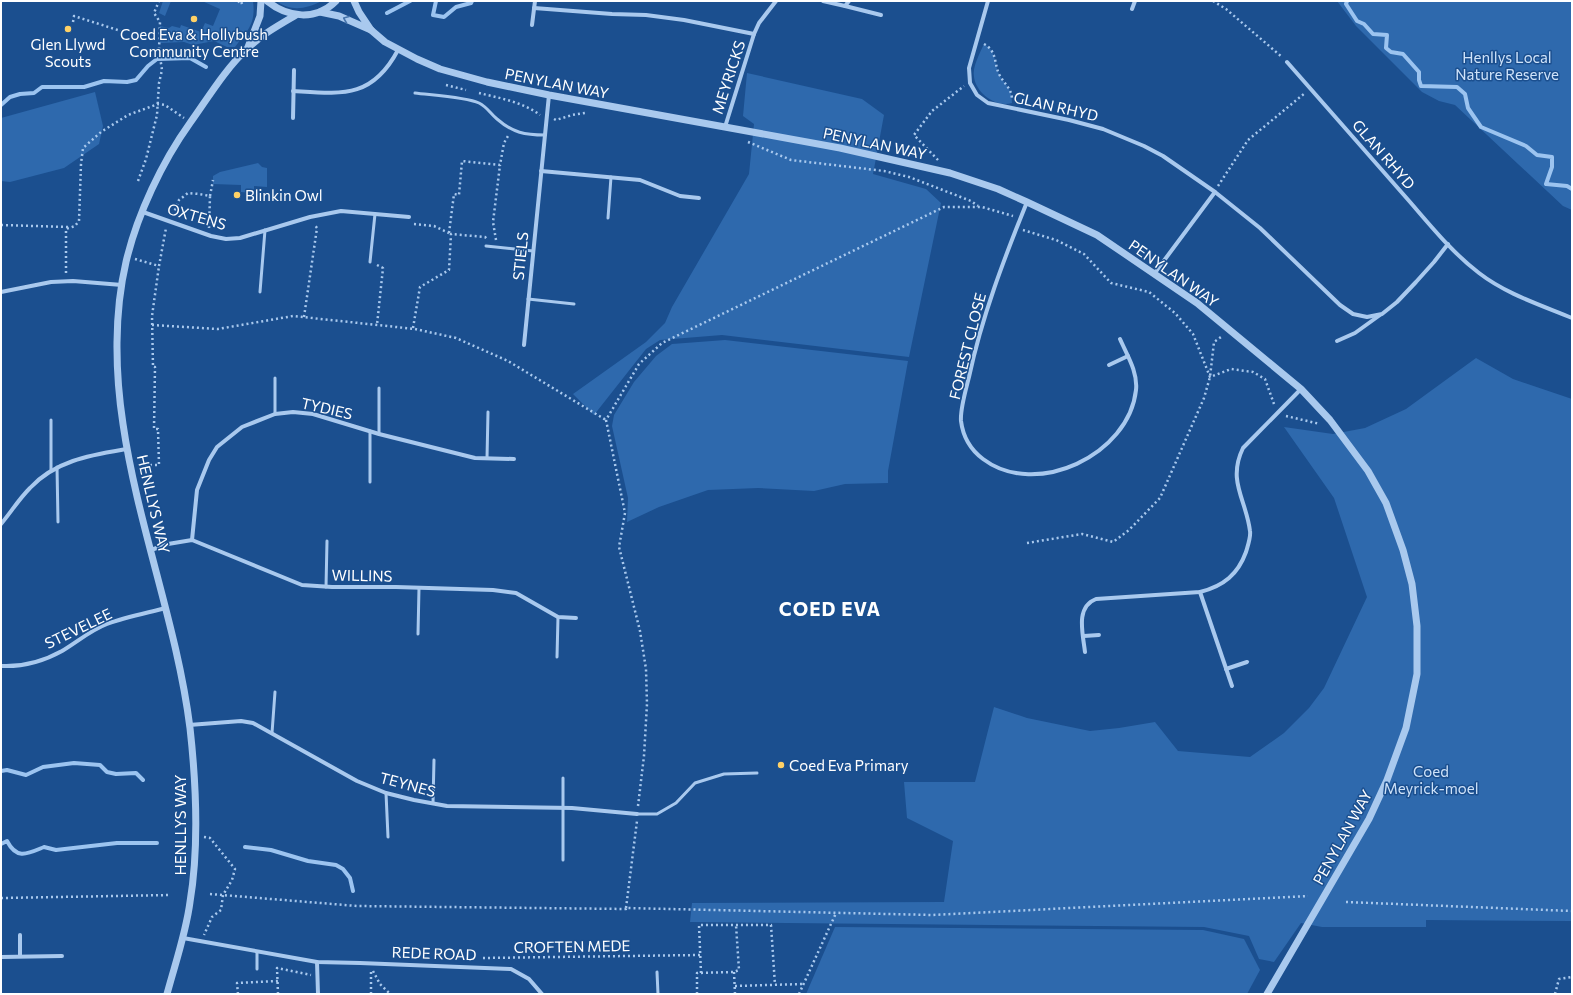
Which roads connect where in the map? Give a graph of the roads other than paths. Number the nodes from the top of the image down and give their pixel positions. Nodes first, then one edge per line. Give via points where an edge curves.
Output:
1 (261, 1) edge
2 (268, 1) edge
3 (336, 1) edge
4 (354, 1) edge
5 (535, 1) edge
6 (776, 1) edge
7 (823, 1) edge
8 (849, 1) edge
9 (988, 1) edge
10 (1135, 1) edge
11 (845, 6) junction
12 (534, 8) junction
13 (1132, 9) dead end
14 (320, 12) junction
15 (296, 15) junction
16 (880, 15) dead end
17 (532, 25) dead end
18 (371, 30) junction
19 (754, 34) junction
20 (248, 47) junction
21 (398, 50) junction
22 (1287, 62) road end
23 (294, 70) dead end
24 (293, 91) junction
25 (415, 93) dead end
26 (549, 95) junction
27 (293, 118) dead end
28 (725, 127) junction
29 (545, 136) junction
30 (541, 171) junction
31 (611, 177) junction
32 (1215, 192) junction
33 (699, 198) dead end
34 (1027, 202) junction
35 (143, 212) junction
36 (375, 214) junction
37 (409, 217) dead end
38 (608, 218) dead end
39 (265, 230) junction
40 (1448, 244) junction
41 (486, 246) dead end
42 (533, 251) junction
43 (370, 262) road end
44 (1154, 275) junction
45 (122, 286) junction
46 (1, 292) edge
47 (260, 292) dead end
48 (528, 299) junction
49 (574, 304) dead end
50 (1382, 314) junction
51 (1572, 318) edge
52 (1120, 339) dead end
53 (1337, 340) dead end
54 (524, 345) dead end
55 (1128, 356) junction
56 (1109, 365) dead end
57 (275, 378) dead end
58 (379, 388) dead end
59 (1301, 389) junction
60 (488, 412) dead end
61 (275, 414) junction
62 (51, 420) dead end
63 (370, 431) junction
64 (379, 434) junction
65 (127, 449) junction
66 (487, 458) junction
67 (514, 459) dead end
68 (57, 467) junction
69 (51, 470) junction
70 (370, 482) dead end
71 (58, 522) dead end
72 (1, 524) edge
73 (192, 540) junction
74 (327, 541) dead end
75 (151, 550) junction
76 (326, 587) junction
77 (419, 588) junction
78 (1200, 592) junction
79 (166, 608) junction
80 (558, 617) junction
81 (576, 618) dead end
82 (418, 634) dead end
83 (1099, 635) dead end
84 (1084, 636) junction
85 (1085, 652) dead end
86 (557, 657) dead end
87 (1247, 662) dead end
88 (1, 666) edge
89 (1226, 669) junction
90 (1232, 686) dead end
91 (274, 692) dead end
92 (189, 726) junction
93 (272, 733) junction
94 (434, 760) dead end
95 (757, 773) dead end
96 (563, 778) dead end
97 (386, 793) junction
98 (434, 803) junction
99 (563, 808) junction
100 (637, 814) joint
101 (388, 837) dead end
102 (563, 860) dead end
103 (20, 935) dead end
104 (183, 938) junction
105 (257, 952) junction
106 (20, 956) junction
107 (62, 956) dead end
108 (1, 957) edge
109 (317, 962) junction
110 (257, 968) dead end
111 (657, 972) dead end
112 (167, 994) edge
113 (318, 994) edge
114 (542, 994) edge
115 (658, 994) edge
116 (1267, 994) edge

1 - 20 street via 260,16
2 - 15 street via 285,13
3 - 14 street
4 - 18 street, PENYLAN WAY
5 - 12 street
6 - 19 street, MEYRICKS
7 - 11 street
8 - 11 street
9 - 32 street, GLAN RHYD via 969,68 970,83 977,95 988,103 1103,129 1163,156
10 - 13 street
11 - 16 street
12 - 17 street
12 - 19 street, MEYRICKS via 646,15 692,21
14 - 15 street
18 -> 14 street, PENYLAN WAY via 339,16
15 - 20 street
18 - 21 street, PENYLAN WAY
19 - 28 street, MEYRICKS
20 - 35 street, HENLLYS WAY via 225,74 177,141
21 - 24 street via 385,70 360,89 344,92
21 - 26 street, PENYLAN WAY via 440,69
22 - 40 street, GLAN RHYD
23 - 24 street
24 - 27 street
25 - 29 lane via 477,102 518,133
26 - 28 street, PENYLAN WAY
26 - 29 street, STIELS
28 - 34 street, PENYLAN WAY via 840,148 950,173
29 - 30 street, STIELS
30 - 31 street
30 - 42 street, STIELS
31 - 33 street via 640,180 680,196
31 - 38 lane
32 - 44 street
32 - 50 street, GLAN RHYD via 1260,228 1340,305 1353,314 1367,317
34 - 44 street, PENYLAN WAY via 1098,235
34 - 55 street, FOREST CLOSE via 1005,257 973,356 961,420 969,445 991,465 1007,470 1040,474 1072,467 1100,450 1125,422 1136,390 1133,368
35 - 39 street, OXTENS via 210,236 226,239 240,238
35 - 45 street, HENLLYS WAY via 128,257
36 - 37 street, OXTENS
36 - 39 street, OXTENS via 341,211
36 - 43 lane
39 - 47 lane
40 - 50 street via 1416,282
40 - 51 street, GLAN RHYD via 1479,273 1496,284
41 - 42 lane
42 - 48 street, STIELS
44 - 59 street, PENYLAN WAY via 1196,303
45 - 46 street via 51,282
45 - 65 street, HENLLYS WAY via 117,324 122,423
48 - 49 lane
48 - 54 street, STIELS
50 - 53 street via 1355,333
52 - 55 street, FOREST CLOSE
55 - 56 street
57 - 61 lane
58 - 64 lane
59 - 78 street via 1243,448 1239,456 1237,481 1250,531 1248,546 1234,575
59 - 116 street, PENYLAN WAY via 1330,420 1368,471 1382,497 1403,550 1413,591 1417,626 1417,674 1406,728 1369,819
60 - 66 lane
61 - 63 street, TYDIES via 313,414
61 - 73 street, TYDIES via 242,427 217,447 208,460 197,490
62 - 69 lane
63 - 64 street, TYDIES
63 - 70 lane
64 - 66 street, TYDIES via 475,458
65 - 68 street via 69,461
65 - 75 street, HENLLYS WAY
66 - 67 street, TYDIES
68 - 69 street
68 - 71 lane
69 - 72 street via 30,487
73 - 75 street
73 - 76 street, WILLINS via 302,585
74 - 76 lane
75 - 79 street, HENLLYS WAY
76 - 77 street, WILLINS
77 - 80 street, WILLINS via 516,593
77 - 82 lane
78 - 84 street via 1096,599 1088,602 1082,618
78 - 89 street
79 - 88 street, STEVELEE via 107,624 61,651 33,663 12,667
79 - 92 street, HENLLYS WAY
80 - 81 street, WILLINS
80 - 86 lane
83 - 84 street
84 - 85 street
87 - 89 street
89 - 90 street
91 - 93 lane
92 - 93 street, TEYNES via 241,721 253,723
92 - 104 street, HENLLYS WAY via 195,835 190,903
93 - 97 street, TEYNES via 357,781
94 - 98 lane
95 - 100 lane via 724,774 695,783 676,803 657,814
96 - 99 lane
97 - 98 street, TEYNES
97 - 101 lane
98 - 99 street, TEYNES via 454,806
99 - 100 street, TEYNES
99 - 102 lane
103 - 106 street
104 - 105 street, REDE ROAD
104 - 112 street, HENLLYS WAY
105 - 109 street, REDE ROAD
105 - 110 lane
106 - 107 street
106 - 108 street
109 - 113 street
109 - 114 street, REDE ROAD via 511,969 529,979
111 - 115 lane

